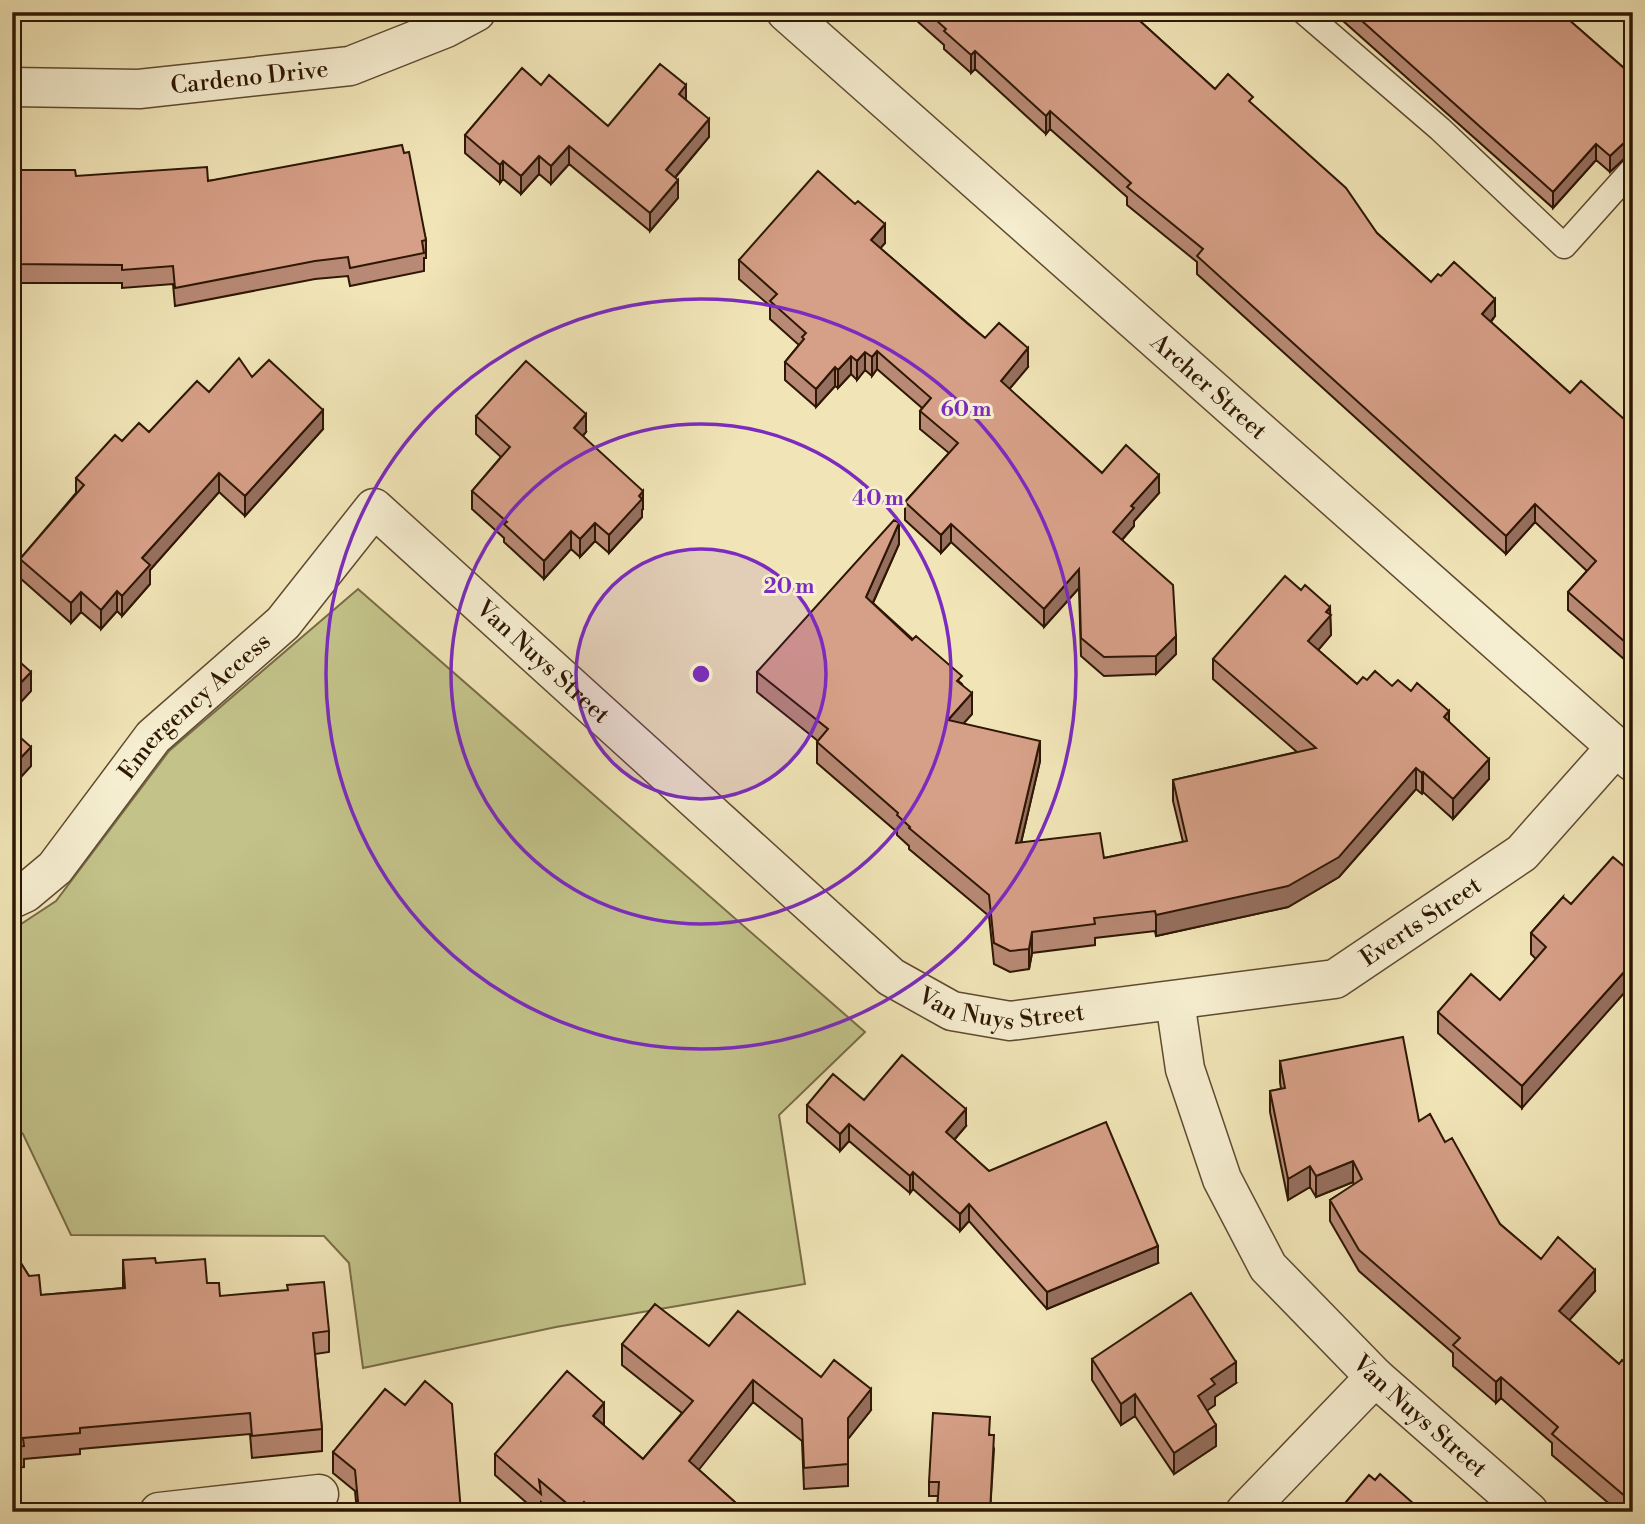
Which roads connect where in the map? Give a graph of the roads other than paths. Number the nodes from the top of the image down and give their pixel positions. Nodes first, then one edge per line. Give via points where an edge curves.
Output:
1 (477, 12) edge
2 (786, 12) edge
3 (1304, 12) edge
4 (12, 88) edge
5 (1633, 169) edge
6 (374, 508) joint
7 (1624, 754) edge
8 (12, 899) edge
9 (1175, 1001) junction
10 (1375, 1377) junction
11 (319, 1493) dead end
12 (159, 1512) edge
13 (1245, 1512) edge
14 (1529, 1512) edge

1 - 4 street, Cardeno Drive via 350,66 139,89
2 - 7 street, Archer Street
3 - 5 lane via 1440,129 1564,246
6 - 8 street, Emergency Access via 283,623 153,737 55,868
6 - 9 street, Van Nuys Street via 891,977 952,1011 1010,1021
7 - 9 street, Everts Street via 1522,853 1335,979
9 - 10 street, Van Nuys Street via 1185,1069 1222,1179 1268,1267
10 - 13 street
10 - 14 street, Van Nuys Street
11 - 12 street

